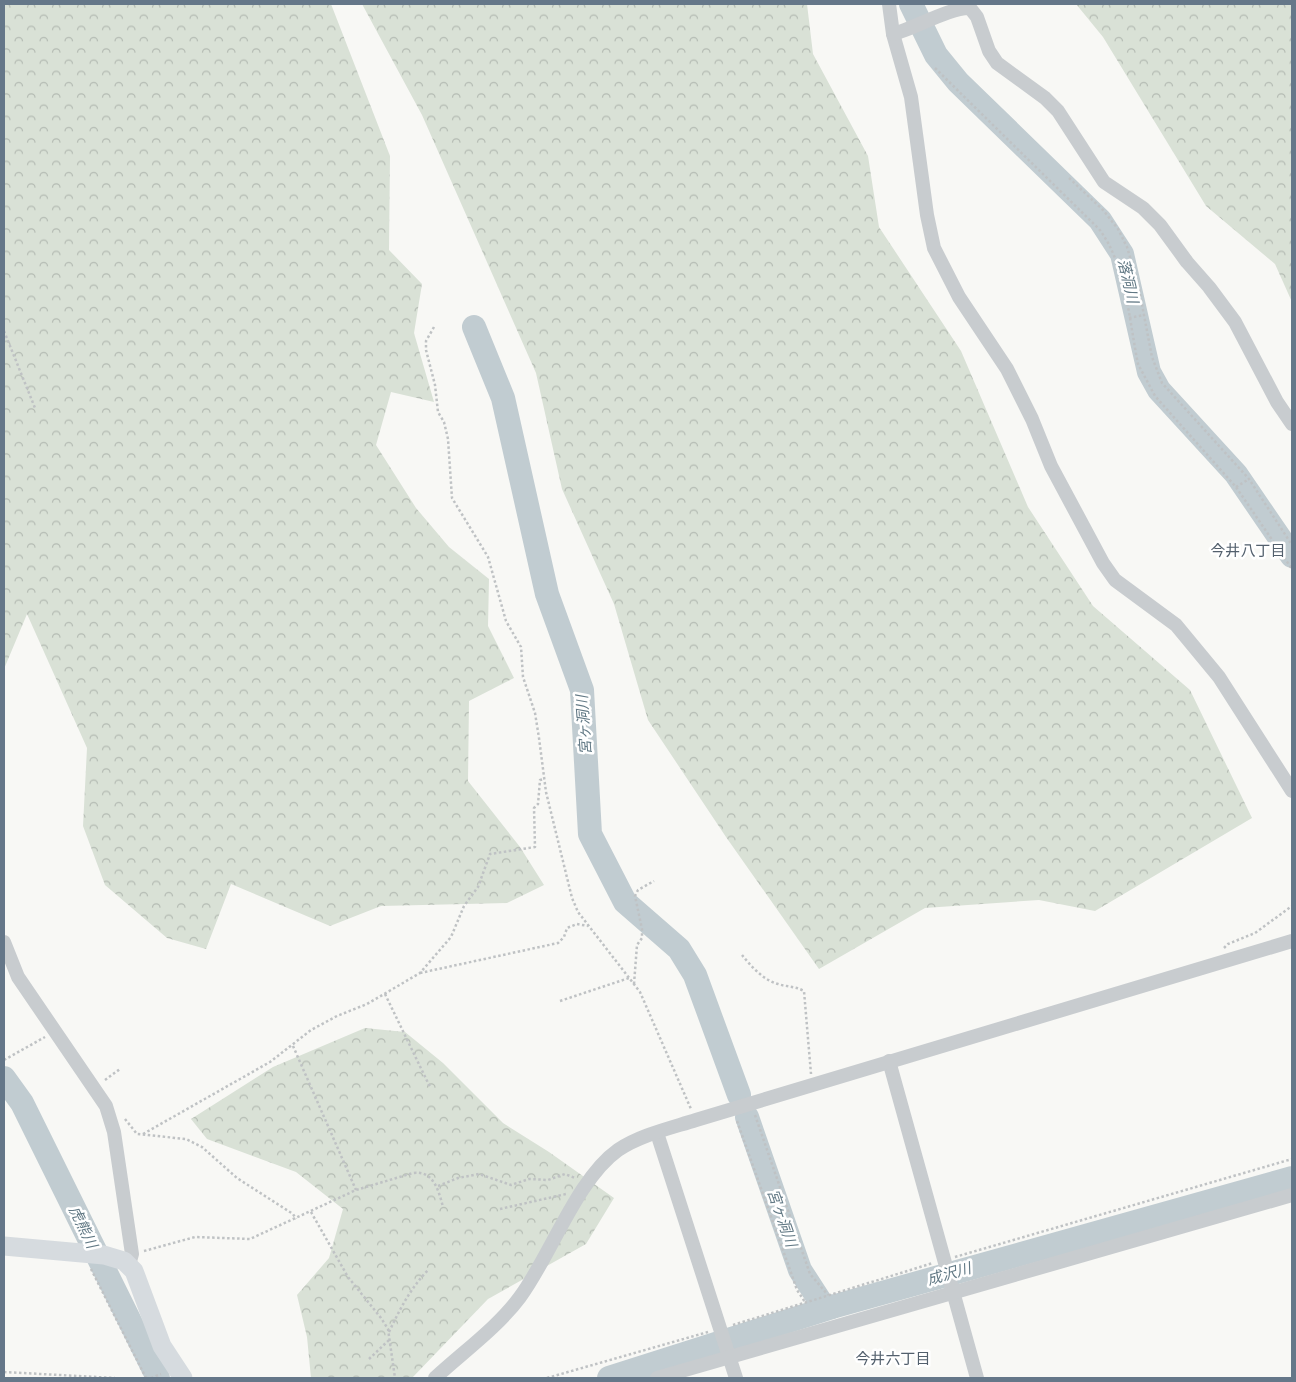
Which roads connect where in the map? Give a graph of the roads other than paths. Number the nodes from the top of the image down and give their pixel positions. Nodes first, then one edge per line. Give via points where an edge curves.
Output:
1 (889, 4) edge
2 (893, 34) junction
3 (1292, 424) edge
4 (1292, 791) edge
5 (1292, 941) edge
6 (4, 942) edge
7 (889, 1061) junction
8 (657, 1133) junction
9 (1292, 1195) edge
10 (4, 1246) edge
11 (131, 1260) junction
12 (953, 1292) junction
13 (730, 1357) junction
14 (184, 1378) edge
15 (435, 1378) edge
16 (657, 1378) edge
17 (736, 1378) edge
18 (978, 1378) edge

1 - 2 street
2 - 3 street via 960,7 970,8 997,62 1058,111 1104,182 1143,208 1209,286 1235,322
2 - 4 street via 911,97 926,214 934,248 959,297 1007,370 1051,466 1103,563 1115,580 1182,631 1242,711
5 - 7 street
6 - 11 street via 18,976 106,1106 114,1132
7 - 8 street
7 - 12 street
8 - 13 street
8 - 15 street via 618,1150 588,1183 518,1299
9 - 12 street
10 - 11 main road
11 - 14 main road via 162,1346
12 - 13 street
12 - 18 street
13 - 16 street
13 - 17 street

